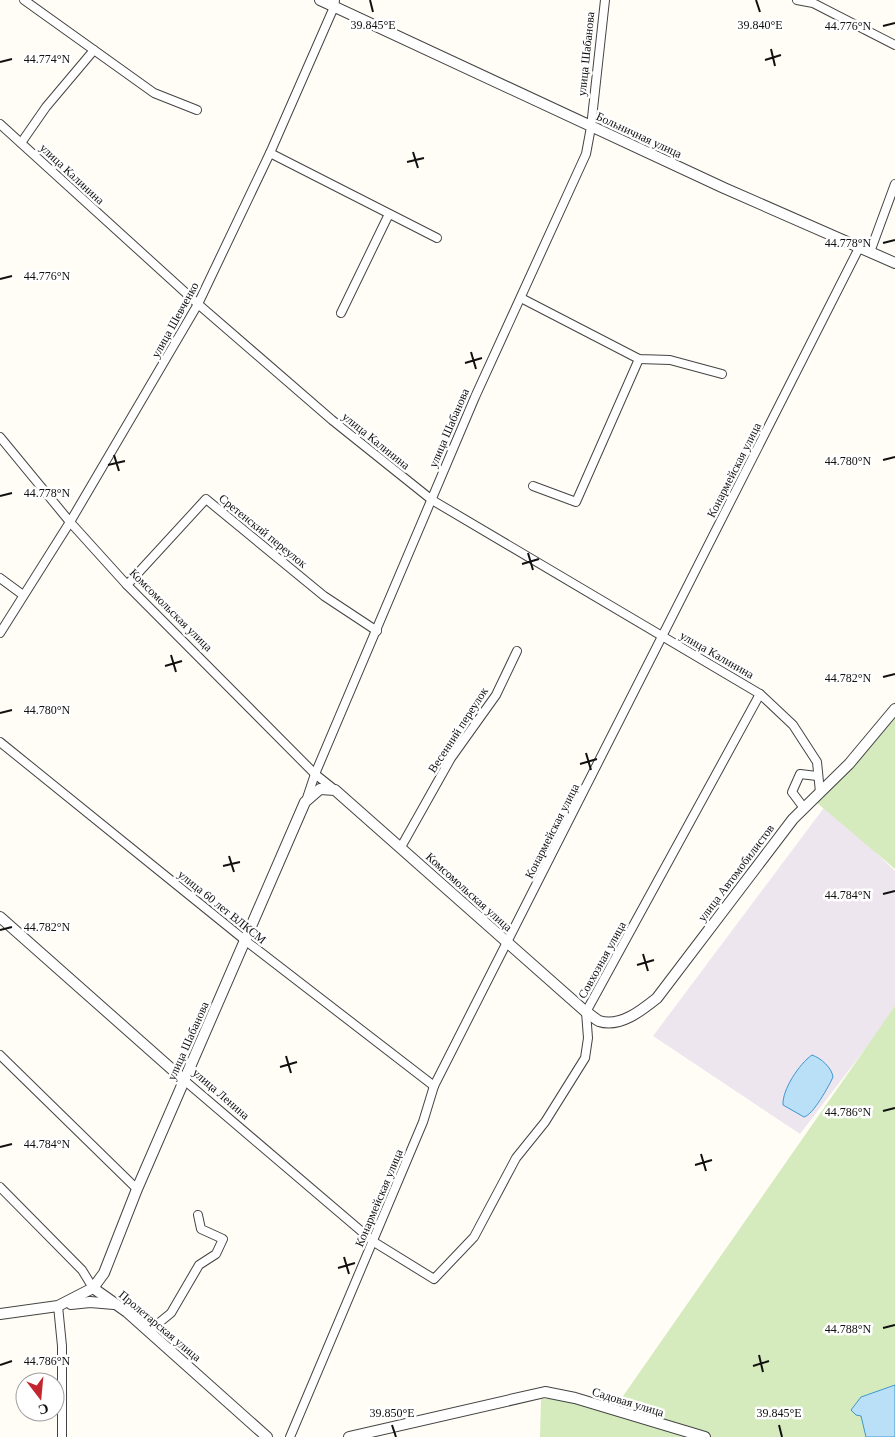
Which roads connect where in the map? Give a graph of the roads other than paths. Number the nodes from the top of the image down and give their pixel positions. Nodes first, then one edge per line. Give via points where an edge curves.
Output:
1 (24, 0) edge
2 (320, 0) edge
3 (605, 0) edge
4 (797, 0) edge
5 (335, 3) edge
6 (895, 45) edge
7 (94, 50) junction
8 (197, 110) dead end
9 (0, 124) edge
10 (591, 127) junction
11 (21, 142) junction
12 (270, 153) junction
13 (895, 184) edge
14 (389, 214) junction
15 (437, 238) dead end
16 (859, 248) junction
17 (870, 252) junction
18 (895, 263) edge
19 (521, 298) junction
20 (198, 304) junction
21 (341, 313) dead end
22 (639, 359) junction
23 (722, 374) dead end
24 (0, 437) edge
25 (533, 486) dead end
26 (432, 500) junction
27 (70, 522) junction
28 (0, 578) edge
29 (127, 585) junction
30 (23, 595) junction
31 (377, 632) junction
32 (0, 634) edge
33 (663, 637) junction
34 (517, 651) dead end
35 (760, 694) junction
36 (895, 709) edge
37 (0, 742) edge
38 (316, 774) junction
39 (817, 776) junction
40 (335, 790) junction
41 (820, 792) junction
42 (305, 802) junction
43 (804, 808) junction
44 (401, 847) junction
45 (0, 917) edge
46 (246, 941) junction
47 (508, 943) junction
48 (586, 1012) junction
49 (0, 1055) edge
50 (184, 1080) junction
51 (434, 1086) junction
52 (0, 1187) edge
53 (137, 1189) junction
54 (198, 1215) dead end
55 (374, 1242) junction
56 (104, 1272) junction
57 (434, 1279) joint
58 (93, 1288) junction
59 (58, 1306) junction
60 (119, 1306) junction
61 (0, 1314) edge
62 (149, 1331) junction
63 (62, 1437) edge
64 (267, 1437) edge
65 (290, 1437) edge
66 (349, 1437) edge
67 (705, 1437) edge

1 - 7 street
2 - 5 street, Больничная улица
3 - 10 street, улица Шабанова
4 - 6 street via 812,3
5 - 10 street, Больничная улица
5 - 12 street, улица Шевченко
7 - 8 street via 154,93
7 - 11 street
9 - 11 street, улица Калинина
10 - 16 street, Больничная улица
10 - 19 street, улица Шабанова via 586,154
11 - 20 street, улица Калинина
12 - 14 street
12 - 20 street, улица Шевченко
13 - 17 street
14 - 15 street
14 - 21 street
16 - 17 street, Больничная улица
16 - 33 street, Конармейская улица
17 - 18 street, Больничная улица
19 - 22 street
19 - 26 street, улица Шабанова
20 - 26 street, улица Калинина via 332,420
20 - 27 street, улица Шевченко
22 - 23 street via 670,360
22 - 25 street via 576,502
24 - 27 street, Комсомольская улица
26 - 31 street, улица Шабанова
26 - 33 street, улица Калинина
27 - 29 street, Комсомольская улица
27 - 30 street, улица Шевченко
28 - 30 street
29 - 31 street, Сретенский переулок via 206,499 324,596
29 - 38 street, Комсомольская улица
30 - 32 street, улица Шевченко
31 - 38 street, улица Шабанова
33 - 35 street, улица Калинина
33 - 47 street, Конармейская улица
34 - 44 street, Весенний переулок via 496,695 451,758
35 - 39 street, улица Калинина via 793,725 817,762
35 - 48 street, Совхозная улица
36 - 41 street, улица Автомобилистов via 849,764
37 - 46 street, улица 60 лет ВЛКСМ
38 - 40 street, Комсомольская улица
38 - 42 street, улица Шабанова
39 - 41 street, улица Калинина
39 - 43 street via 800,774 792,792
40 - 42 street, улица Шабанова via 320,789
40 - 44 street, Комсомольская улица
41 - 43 street, улица Автомобилистов
42 - 46 street, улица Шабанова
43 - 48 street, улица Автомобилистов via 657,998 623,1020 599,1021
44 - 47 street, Комсомольская улица
45 - 50 street, улица Ленина
46 - 50 street, улица Шабанова
46 - 51 street, улица 60 лет ВЛКСМ
47 - 48 street, Комсомольская улица
47 - 51 street, Конармейская улица
48 - 57 street, Совхозная улица via 588,1038 585,1058 545,1122 516,1158 474,1237
49 - 53 street
50 - 53 street, улица Шабанова
50 - 55 street, улица Ленина
51 - 55 street, Конармейская улица via 424,1122
52 - 58 street, Пролетарская улица via 82,1270
53 - 56 street, улица Шабанова
54 - 62 street via 201,1229 223,1239 216,1254 199,1265 171,1313
55 - 57 street, улица Ленина
55 - 65 street, Конармейская улица
56 - 58 street, улица Шабанова
56 - 60 street via 106,1289
58 - 59 street
58 - 60 street, Пролетарская улица
59 - 60 street via 90,1302
59 - 61 street
59 - 63 street via 62,1346
60 - 62 street, Пролетарская улица
62 - 64 street, Пролетарская улица
66 - 67 street, Садовая улица via 544,1392 575,1398

